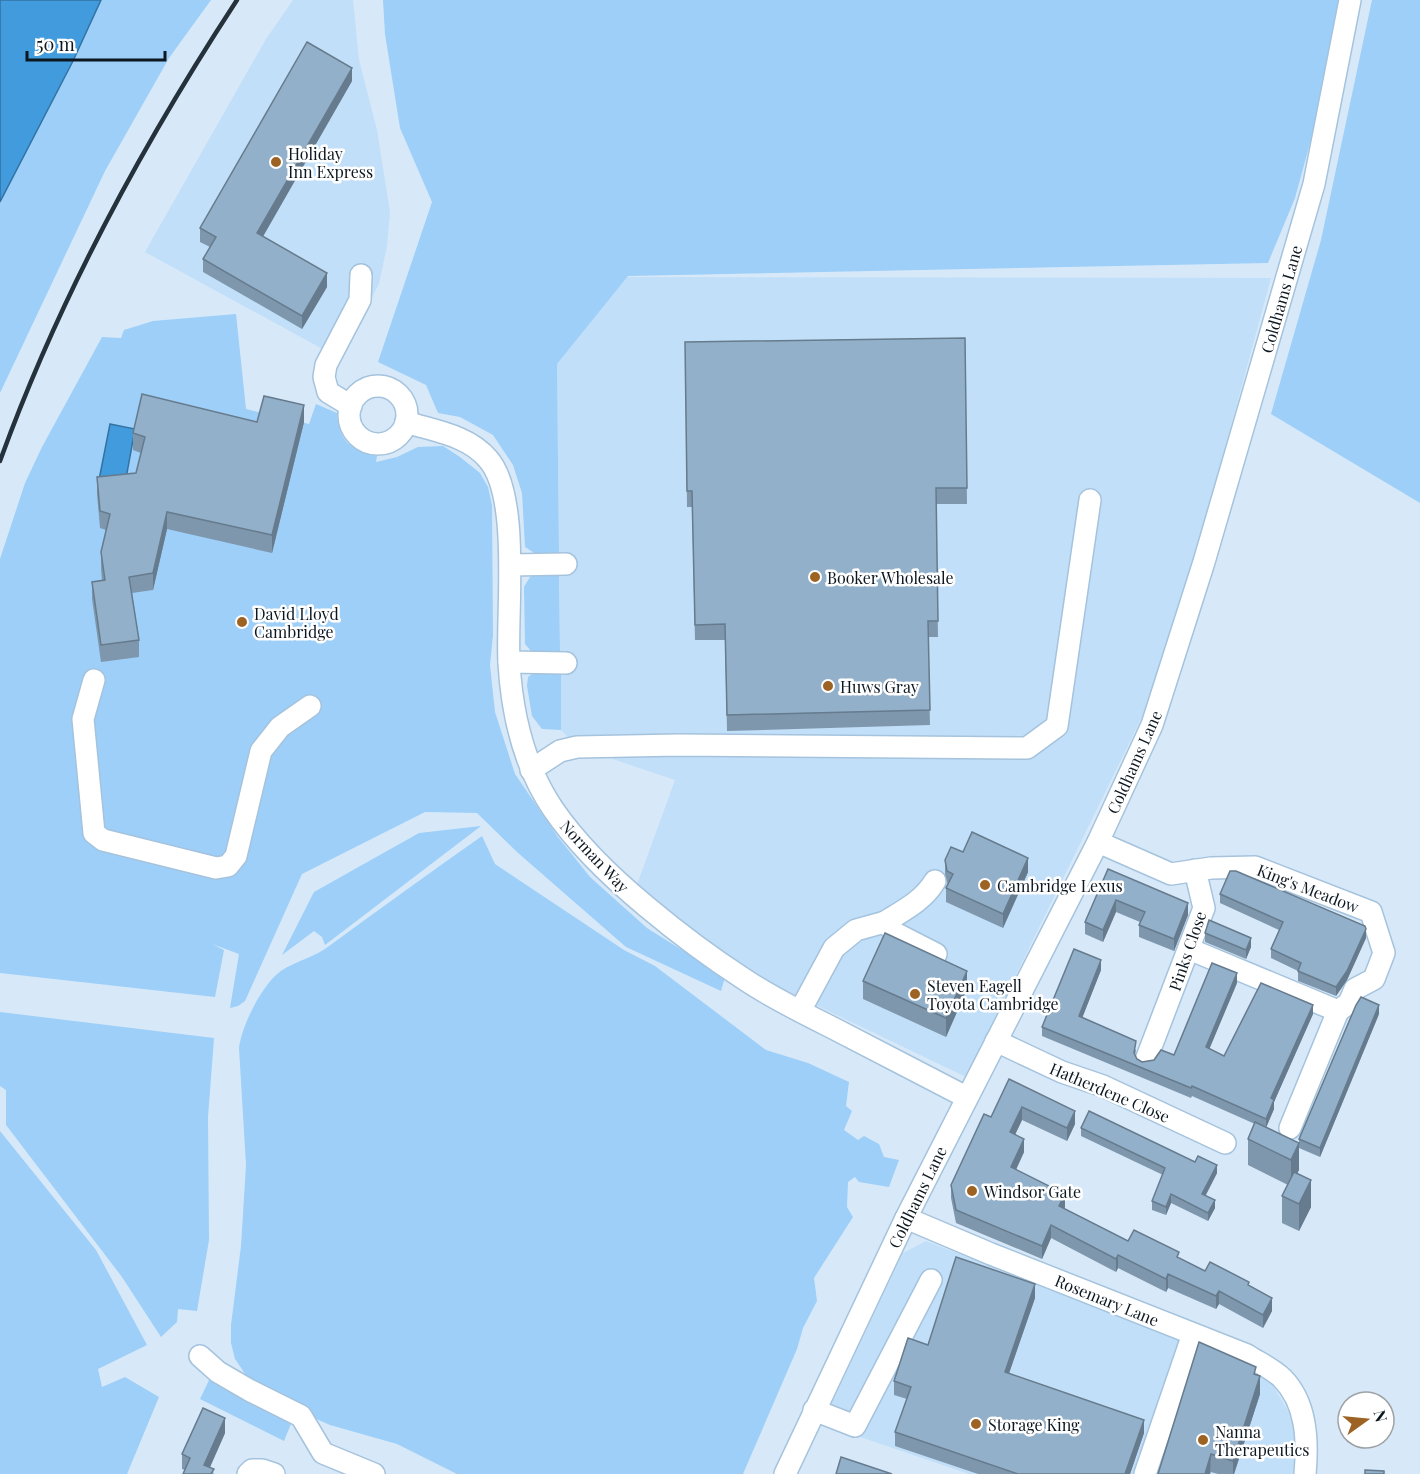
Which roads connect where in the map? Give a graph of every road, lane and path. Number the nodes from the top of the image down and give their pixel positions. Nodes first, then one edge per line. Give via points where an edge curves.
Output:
1 (1350, 0) edge
2 (361, 275) dead end
3 (351, 406) junction
4 (406, 422) junction
5 (1090, 500) dead end
6 (566, 564) dead end
7 (510, 565) junction
8 (509, 662) junction
9 (566, 663) dead end
10 (94, 680) dead end
11 (310, 706) dead end
12 (531, 770) junction
13 (1098, 842) junction
14 (1195, 870) junction
15 (935, 881) dead end
16 (885, 922) junction
17 (1189, 949) junction
18 (936, 954) edge
19 (800, 1011) junction
20 (1338, 1011) junction
21 (996, 1041) junction
22 (1146, 1060) edge
23 (966, 1097) junction
24 (1290, 1128) dead end
25 (1225, 1143) dead end
26 (906, 1218) junction
27 (931, 1280) dead end
28 (1193, 1334) junction
29 (200, 1356) dead end
30 (814, 1410) junction
31 (248, 1474) edge
32 (274, 1474) edge
33 (374, 1474) edge
34 (784, 1474) edge
35 (1145, 1474) edge
36 (1305, 1474) edge

1 - 13 street, Coldhams Lane via 1314,184 1241,437 1162,698
2 - 3 street via 360,300 326,365 324,377 328,392
3 - 4 street via 366,389 388,388 405,405
3 - 4 street via 352,426 361,438 373,443 392,440
4 - 7 street, Norman Way via 449,434 471,444 488,459 500,476 505,495
5 - 12 street via 1057,726 1027,748 577,747 560,751
6 - 7 street
7 - 8 street, Norman Way
8 - 9 street
8 - 12 street, Norman Way via 514,710
10 - 11 street via 83,719 94,833 103,840 216,868 228,866 236,856 261,751 280,727
12 - 19 street, Norman Way via 566,827 629,892 698,948
13 - 14 street via 1171,874
13 - 21 street, Coldhams Lane
14 - 17 street, Pinks Close via 1204,908
14 - 20 street, King's Meadow via 1255,867 1371,912 1384,953 1374,979 1355,988 1349,1003
15 - 16 street via 920,900
16 - 18 street via 895,933
16 - 19 street via 856,930 834,948
17 - 20 street
17 - 22 street, Pinks Close
19 - 23 street, Norman Way
20 - 24 street, King's Meadow
21 - 23 street, Coldhams Lane
21 - 25 street, Hatherdene Close
23 - 26 street, Coldhams Lane
26 - 28 street, Rosemary Lane
26 - 30 street, Coldhams Lane
27 - 30 street via 855,1426
28 - 35 street
28 - 36 street, Rosemary Lane via 1256,1361 1282,1377 1296,1397 1304,1422
29 - 33 street via 218,1372 301,1416 323,1453
30 - 34 street, Coldhams Lane
31 - 32 street via 262,1470

